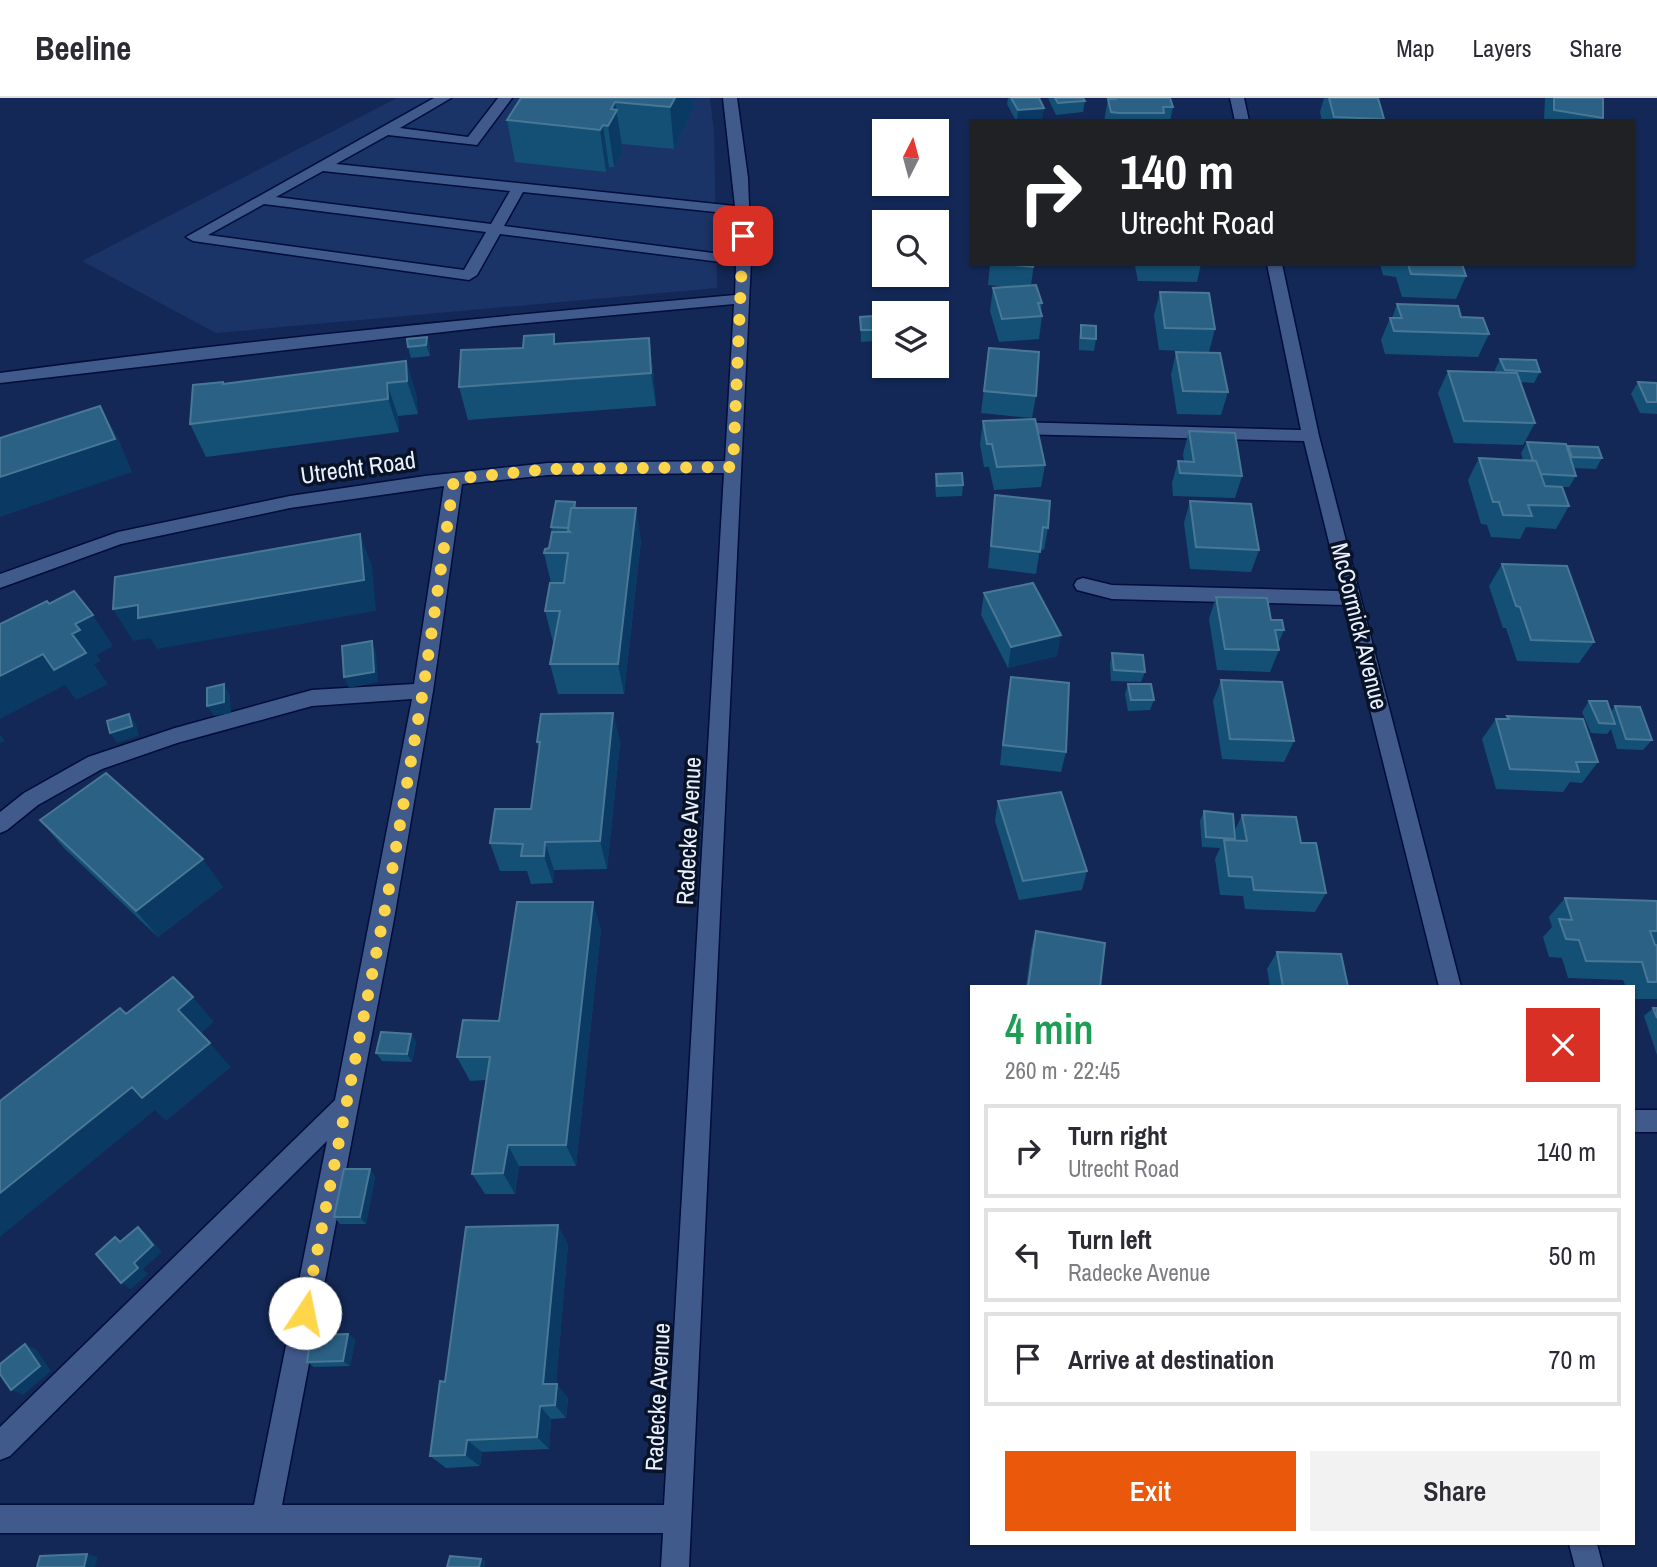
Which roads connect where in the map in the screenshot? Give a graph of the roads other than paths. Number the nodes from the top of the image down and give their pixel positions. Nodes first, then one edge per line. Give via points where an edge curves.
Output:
1 (444, 98) edge
2 (505, 98) edge
3 (730, 98) edge
4 (1237, 98) edge
5 (1242, 119) edge
6 (385, 130) junction
7 (319, 166) junction
8 (519, 187) junction
9 (260, 199) junction
10 (743, 211) junction
11 (493, 229) junction
12 (744, 261) junction
13 (1274, 266) edge
14 (742, 299) junction
15 (0, 378) edge
16 (1012, 428) edge
17 (1311, 436) junction
18 (733, 467) junction
19 (454, 479) junction
20 (0, 581) edge
21 (1083, 585) dead end
22 (1354, 598) junction
23 (423, 691) junction
24 (0, 824) edge
25 (1450, 985) edge
26 (346, 1107) junction
27 (1635, 1121) edge
28 (1657, 1121) edge
29 (0, 1446) edge
30 (0, 1519) edge
31 (265, 1519) junction
32 (677, 1519) junction
33 (1583, 1545) edge
34 (675, 1567) edge
35 (1588, 1567) edge

1 - 6 street
2 - 6 street via 472,142
3 - 10 street, Radecke Avenue
4 - 5 street
6 - 7 street
7 - 8 street
7 - 9 street
8 - 10 street
8 - 11 street
9 - 11 street
9 - 11 street via 193,237 469,275
10 - 12 street, Radecke Avenue
11 - 12 street
12 - 14 street, Radecke Avenue
13 - 17 street, McCormick Avenue
14 - 15 street via 495,321
14 - 18 street, Radecke Avenue
16 - 17 street
17 - 22 street, McCormick Avenue
18 - 19 street, Utrecht Road via 548,469
18 - 32 street, Radecke Avenue
19 - 20 street, Utrecht Road via 181,523 118,538
19 - 23 street
21 - 22 street via 1112,592
22 - 25 street, McCormick Avenue
23 - 24 street via 312,698 174,736 95,763 32,799
23 - 26 street
26 - 29 street
26 - 31 street
27 - 28 street
30 - 31 street
31 - 32 street
32 - 34 street, Radecke Avenue
33 - 35 street

